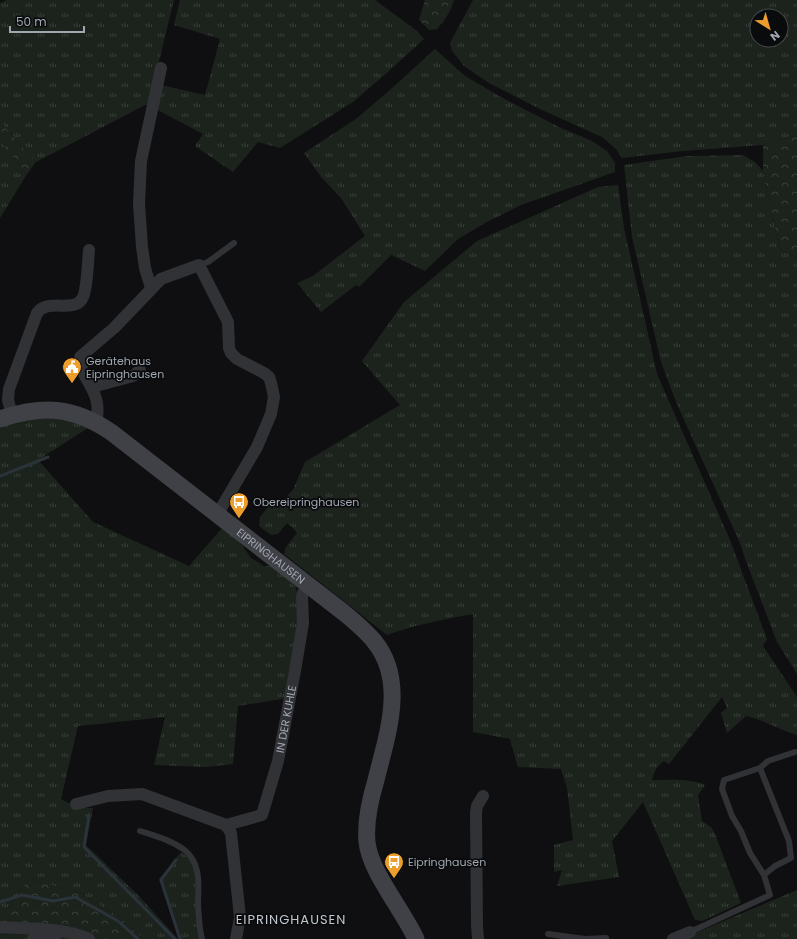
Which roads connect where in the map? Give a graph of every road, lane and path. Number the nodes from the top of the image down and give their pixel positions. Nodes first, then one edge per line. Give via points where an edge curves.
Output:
1 (161, 68) dead end
2 (234, 243) dead end
3 (89, 250) dead end
4 (199, 265) junction
5 (151, 288) junction
6 (140, 370) dead end
7 (92, 387) junction
8 (6, 418) edge
9 (96, 422) junction
10 (217, 514) junction
11 (309, 586) junction
12 (795, 752) dead end
13 (760, 768) junction
14 (483, 796) dead end
15 (76, 804) dead end
16 (226, 825) junction
17 (140, 831) dead end
18 (794, 857) edge
19 (764, 876) junction
20 (0, 927) edge
21 (690, 932) joint
22 (71, 933) junction
23 (548, 934) dead end
24 (606, 938) edge
25 (32, 939) edge
26 (90, 939) edge
27 (202, 939) edge
28 (236, 939) edge
29 (414, 939) edge
30 (478, 939) edge
31 (585, 939) edge
32 (673, 939) edge

1 - 5 street via 141,161 139,204 145,268
2 - 4 lane via 208,262
3 - 8 street, EIPRINGHAUSEN via 84,295 80,302 73,305 46,306 37,313 9,389
4 - 5 street via 161,279
4 - 10 street via 228,322 231,353 269,377 274,397 271,414 257,447
5 - 7 street via 114,328 80,357 80,364
6 - 7 street via 133,376
7 - 9 street via 98,405
8 - 9 main road, EIPRINGHAUSEN via 31,411 56,410 75,413
9 - 10 main road, EIPRINGHAUSEN
10 - 11 main road, EIPRINGHAUSEN
11 - 16 street, IN DER KUHLE via 302,597 303,623 278,761 262,814
11 - 29 main road, EIPRINGHAUSEN via 366,631 388,665 392,683 392,703 367,817 367,844 378,873
12 - 13 lane via 768,761
13 - 18 lane
13 - 19 lane via 724,780 722,789 732,816
14 - 30 street via 476,813
15 - 16 street via 108,796 142,794
16 - 28 street via 231,833 240,917
17 - 27 lane via 161,838 191,856 198,881 199,926
18 - 19 lane via 775,866
19 - 21 lane via 770,895
20 - 22 street
21 - 32 street
22 - 25 street via 64,937
22 - 26 street
23 - 31 lane
24 - 31 lane

